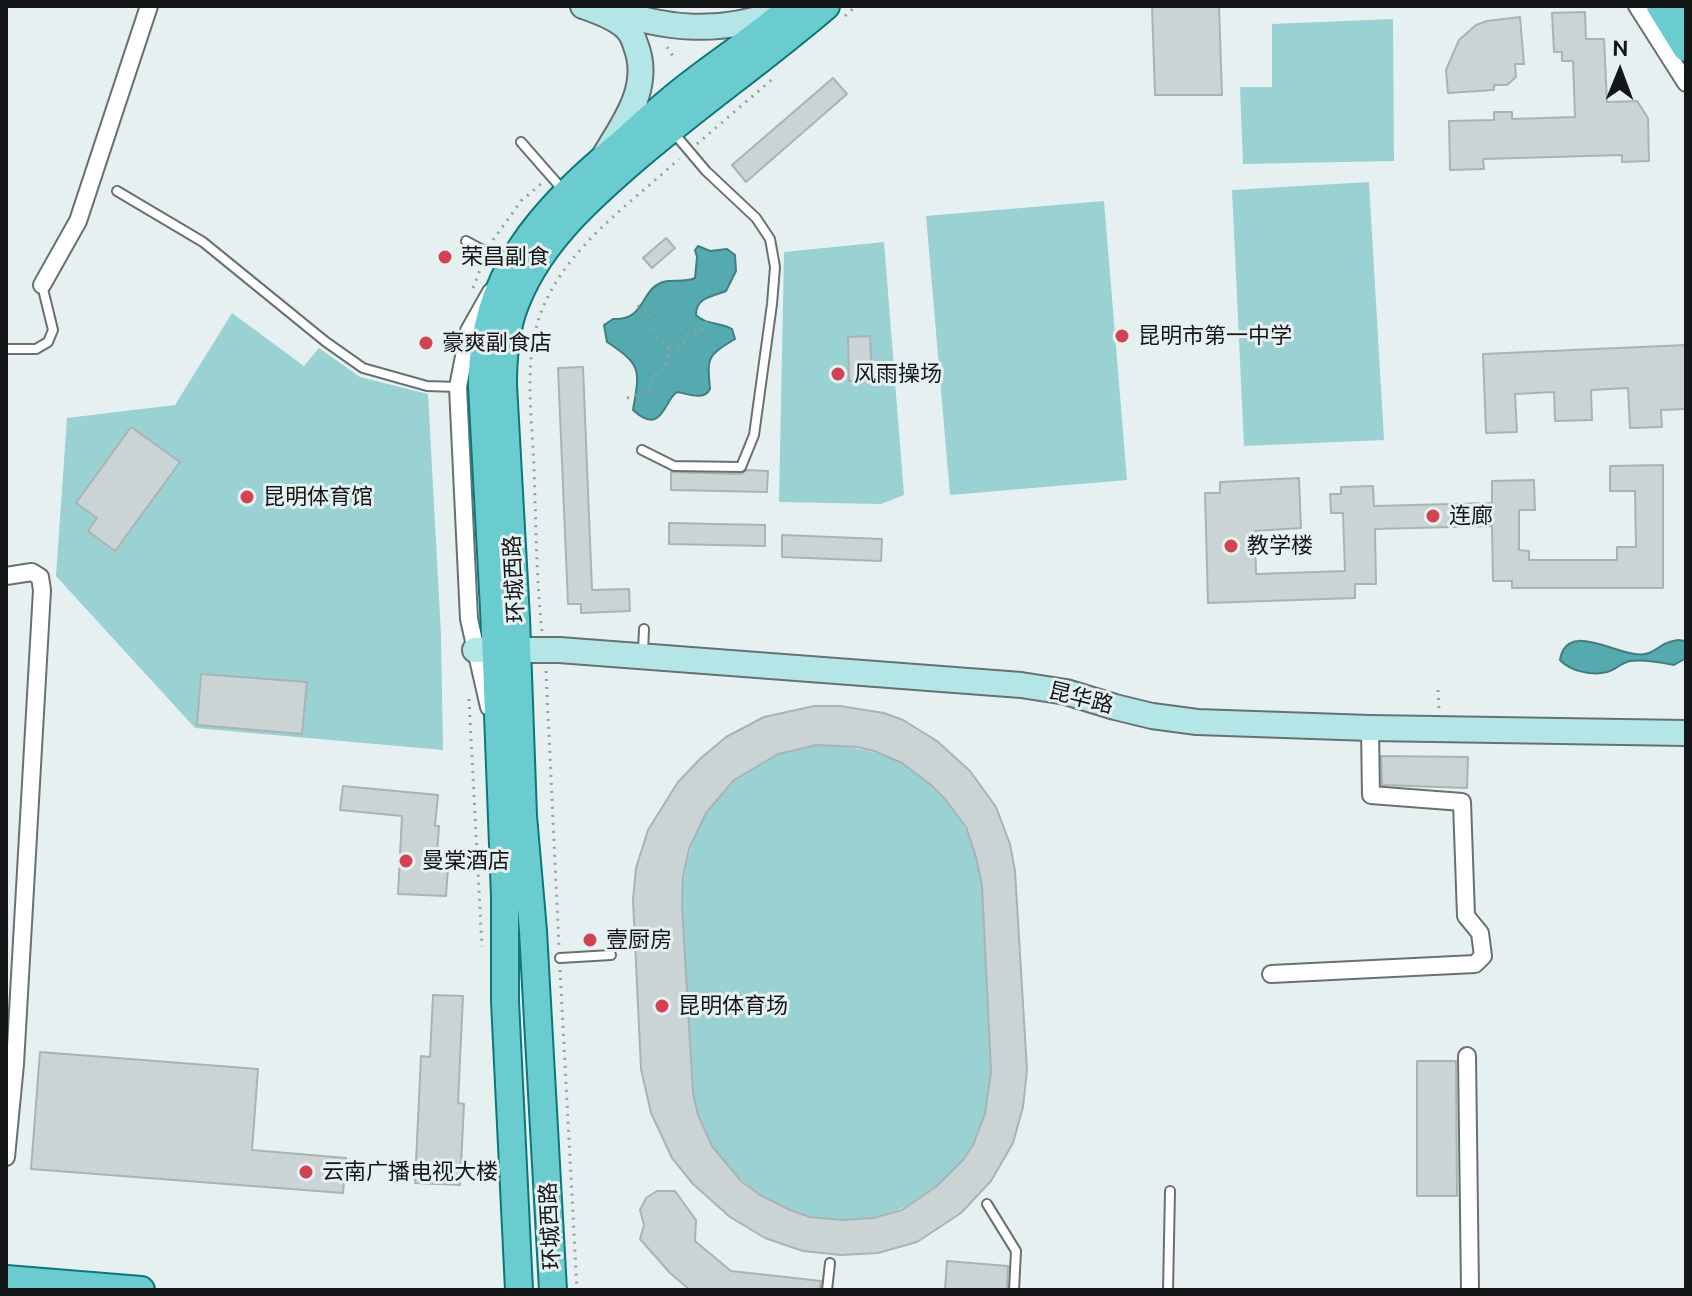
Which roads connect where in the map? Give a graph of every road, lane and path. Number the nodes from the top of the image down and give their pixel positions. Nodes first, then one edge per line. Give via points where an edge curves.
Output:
1 (149, 6) edge
2 (583, 6) edge
3 (602, 6) edge
4 (751, 6) edge
5 (856, 6) edge
6 (1637, 6) edge
7 (1660, 6) edge
8 (792, 7) edge
9 (835, 11) edge
10 (728, 25) junction
11 (670, 38) dead end
12 (667, 47) junction
13 (1686, 48) edge
14 (659, 49) dead end
15 (675, 59) dead end
16 (786, 67) dead end
17 (1686, 83) edge
18 (670, 129) junction
19 (521, 142) dead end
20 (689, 150) junction
21 (603, 158) junction
22 (117, 191) dead end
23 (565, 192) junction
24 (466, 241) dead end
25 (509, 269) junction
26 (42, 285) joint
27 (633, 303) dead end
28 (708, 316) dead end
29 (6, 349) edge
30 (669, 349) junction
31 (458, 387) junction
32 (627, 398) dead end
33 (642, 450) dead end
34 (6, 576) edge
35 (644, 629) dead end
36 (496, 650) junction
37 (544, 650) junction
38 (642, 657) junction
39 (469, 697) dead end
40 (1370, 728) junction
41 (1686, 733) edge
42 (611, 955) dead end
43 (560, 958) junction
44 (483, 960) dead end
45 (1271, 974) dead end
46 (1467, 1056) dead end
47 (6, 1157) edge
48 (1170, 1191) dead end
49 (987, 1204) dead end
50 (830, 1263) dead end
51 (6, 1279) edge
52 (141, 1290) edge
53 (519, 1290) edge
54 (553, 1290) edge
55 (577, 1290) edge
56 (827, 1290) edge
57 (1014, 1290) edge
58 (1168, 1290) edge
59 (1470, 1290) edge

1 - 26 street via 78,221
2 - 21 street via 626,27 640,62 635,102
3 - 10 street via 671,27
4 - 10 street
5 - 9 path
6 - 17 street
7 - 13 main road
8 - 10 street
8 - 21 main road, 环城西路
9 - 18 main road, 环城西路 via 781,44
11 - 12 path
12 - 14 path
12 - 15 path
16 - 20 path
18 - 20 lane
18 - 36 main road, 环城西路 via 565,223 513,312 503,373
19 - 23 lane
20 - 33 lane via 770,239 775,267 754,435 741,467 674,466
20 - 37 path via 577,253 544,304 535,329 531,384
21 - 23 main road, 环城西路
22 - 31 lane via 203,242 363,368 427,386
23 - 25 main road, 环城西路
24 - 25 lane
25 - 31 street via 476,314
25 - 36 main road, 环城西路 via 488,321 482,373
26 - 29 lane via 53,330 48,342 36,349
27 - 30 path via 649,312 647,322
28 - 30 path via 706,327
30 - 32 path via 665,368 654,376 650,390
31 - 36 street via 468,610
34 - 47 street via 32,572 40,577 42,590
35 - 38 lane
36 - 37 street, 昆华路
36 - 53 main road, 环城西路
36 - 54 main road, 环城西路 via 523,816
37 - 38 street, 昆华路
37 - 43 path
38 - 40 street, 昆华路 via 1021,685 1197,722
39 - 44 path
40 - 41 street, 昆华路
40 - 45 street via 1371,795 1462,802 1466,916 1480,933 1483,956 1475,964
42 - 43 lane
43 - 55 path
46 - 59 street
48 - 58 lane
49 - 57 lane via 1016,1251
50 - 56 lane
51 - 52 main road

